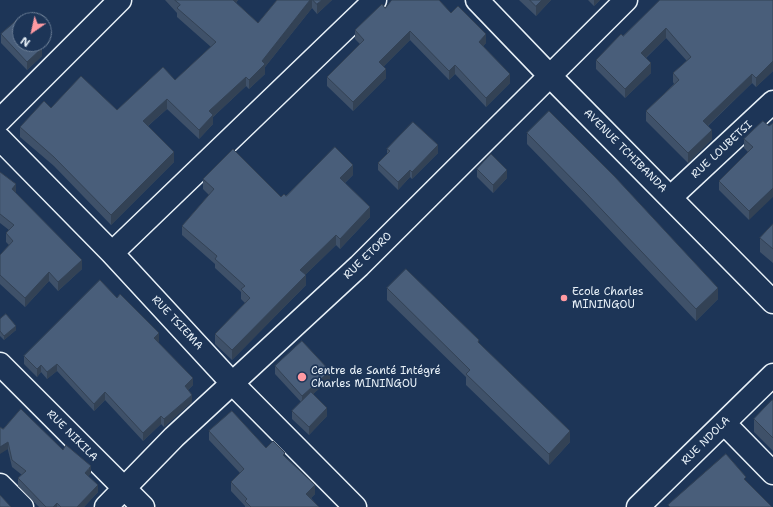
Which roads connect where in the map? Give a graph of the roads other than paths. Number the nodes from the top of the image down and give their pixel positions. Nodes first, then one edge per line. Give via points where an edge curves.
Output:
1 (120, 0) edge
2 (375, 0) edge
3 (477, 0) edge
4 (626, 0) edge
5 (551, 77) junction
6 (773, 102) edge
7 (0, 120) edge
8 (0, 139) edge
9 (671, 197) junction
10 (112, 253) junction
11 (773, 302) edge
12 (0, 364) edge
13 (773, 375) edge
14 (233, 384) junction
15 (724, 423) junction
16 (773, 473) edge
17 (0, 485) edge
18 (123, 487) junction
19 (22, 507) edge
20 (106, 507) edge
21 (143, 507) edge
22 (355, 507) edge
23 (638, 507) edge

1 - 7 street
2 - 10 street
3 - 5 street, AVENUE TCHIBANDA
4 - 5 street, RUE ETORO
5 - 9 street, AVENUE TCHIBANDA
5 - 14 street, RUE ETORO via 359,266
6 - 9 street, RUE LOUBETSI
8 - 10 street, RUE TSIEMA
9 - 11 street, AVENUE TCHIBANDA
10 - 14 street, RUE TSIEMA
12 - 18 street, RUE NIKILA
13 - 15 street, RUE NDOLA
14 - 18 street, RUE ETORO
14 - 22 street, RUE TSIEMA
15 - 16 street
15 - 23 street, RUE NDOLA
17 - 19 street
18 - 20 street, RUE ETORO
18 - 21 street, RUE NIKILA

